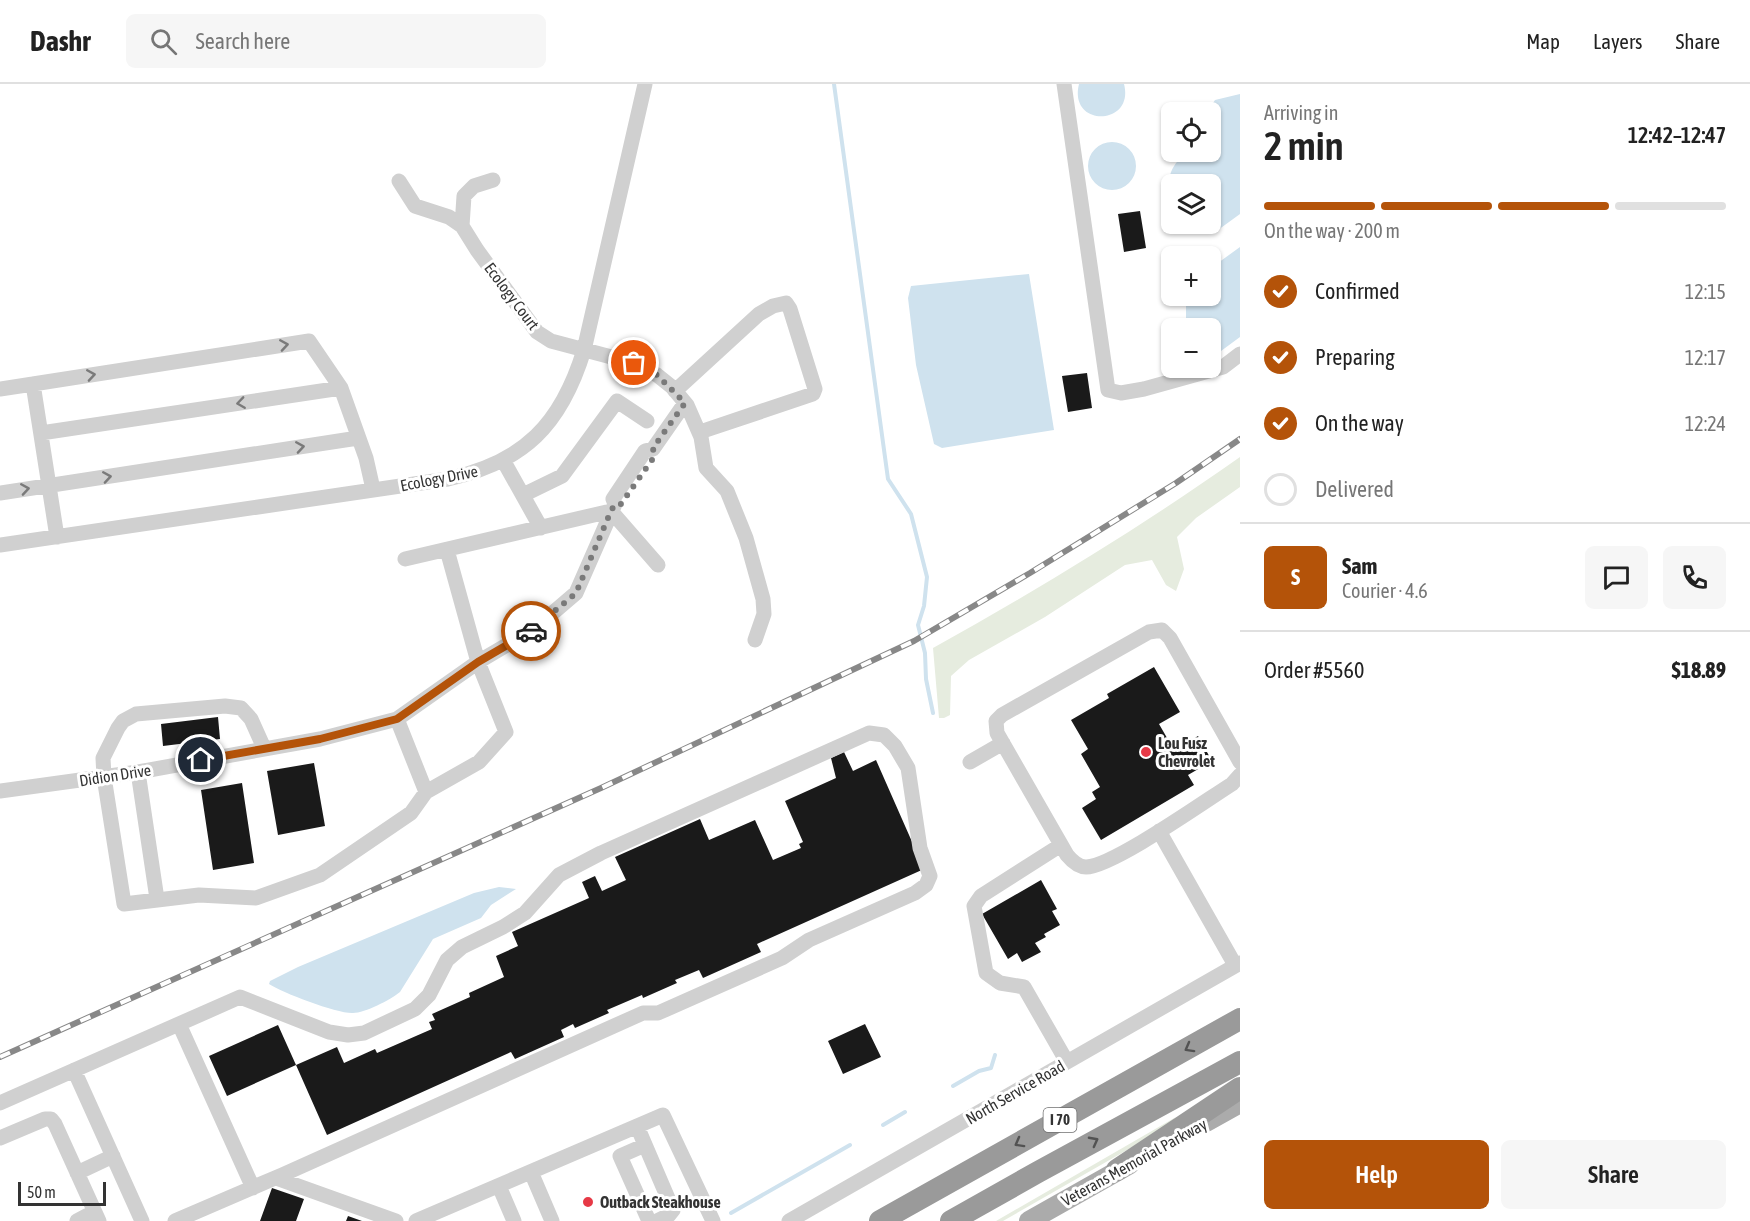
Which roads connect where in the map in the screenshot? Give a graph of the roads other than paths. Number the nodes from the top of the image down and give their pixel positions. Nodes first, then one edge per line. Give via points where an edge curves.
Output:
1 (645, 84) edge
2 (1064, 84) edge
3 (493, 180) dead end
4 (399, 181) dead end
5 (462, 226) junction
6 (584, 350) junction
7 (1240, 354) edge
8 (33, 384) junction
9 (341, 388) junction
10 (0, 389) edge
11 (680, 397) junction
12 (647, 421) dead end
13 (700, 432) junction
14 (41, 433) junction
15 (358, 438) junction
16 (503, 460) junction
17 (49, 485) junction
18 (373, 489) junction
19 (0, 493) edge
20 (523, 495) junction
21 (613, 508) junction
22 (541, 528) junction
23 (57, 537) junction
24 (0, 545) edge
25 (447, 550) junction
26 (405, 559) dead end
27 (658, 565) dead end
28 (755, 640) dead end
29 (478, 662) junction
30 (397, 719) junction
31 (1003, 743) junction
32 (264, 748) junction
33 (970, 762) dead end
34 (1240, 762) edge
35 (138, 772) junction
36 (1240, 775) edge
37 (104, 777) junction
38 (0, 791) edge
39 (426, 792) junction
40 (1159, 831) junction
41 (1061, 845) junction
42 (157, 899) junction
43 (1238, 964) edge
44 (1240, 1019) edge
45 (179, 1024) junction
46 (1067, 1062) junction
47 (1240, 1062) edge
48 (74, 1070) junction
49 (1240, 1088) edge
50 (0, 1103) edge
51 (1240, 1103) edge
52 (637, 1126) junction
53 (0, 1138) edge
54 (645, 1145) junction
55 (113, 1156) junction
56 (1117, 1170) junction
57 (531, 1172) junction
58 (77, 1173) junction
59 (276, 1178) junction
60 (499, 1186) junction
61 (253, 1188) junction
62 (96, 1216) edge
63 (423, 1220) edge
64 (77, 1221) edge
65 (142, 1221) edge
66 (176, 1221) edge
67 (396, 1221) edge
68 (514, 1221) edge
69 (552, 1221) edge
70 (649, 1221) edge
71 (657, 1221) edge
72 (713, 1221) edge
73 (789, 1221) edge
74 (880, 1221) edge
75 (951, 1221) edge
76 (1029, 1221) edge

1 - 6 street, Ecology Drive
2 - 7 street via 1108,390 1121,393 1144,389 1223,367
3 - 5 street via 474,186 464,196
4 - 5 street via 415,206 449,217
5 - 6 street, Ecology Court via 537,332 551,341
6 - 11 street, Ecology Court via 634,363 657,375
6 - 16 street, Ecology Drive via 575,378 554,416 523,448
8 -> 9 street via 309,341
8 - 10 street
8 - 14 street
9 -> 14 street
9 - 15 street
11 - 13 street
11 - 13 street via 759,314 786,303 815,390 813,394
11 - 21 street via 653,448 654,457 621,504
12 - 20 street via 617,400 562,476
13 - 28 street via 706,468 727,491 746,538 763,599 764,615
14 - 17 street
17 -> 15 street
15 - 18 street
16 - 18 street, Ecology Drive via 484,470 448,479
16 - 20 street
19 -> 17 street
17 - 23 street
18 - 23 street, Ecology Drive
20 - 22 street
21 - 22 street
21 - 27 street
21 - 29 street via 576,593 534,629
22 - 25 street
23 - 24 street, Ecology Drive
25 - 26 street
25 - 29 street
29 - 30 street
29 - 39 street via 506,732 479,762
30 - 32 street, Didion Drive via 320,739
30 - 39 street
31 - 33 street
31 - 34 street via 996,721 1002,715 1149,632 1162,630
31 - 41 street
32 - 35 street, Didion Drive
32 - 37 street via 251,719 241,708 136,714 117,728 103,758
35 - 37 street, Didion Drive
35 - 42 street
36 - 40 street
37 - 38 street, Didion Drive
37 - 42 street via 124,904
39 - 42 street via 411,813 320,874 256,898 199,895
40 - 41 street via 1101,864 1085,867 1074,863
40 - 43 street
41 - 46 street via 981,896 974,906 986,972 1000,983 1024,987
43 - 46 street, North Service Road
44 -> 74 highway, I 70
45 - 48 street
45 - 59 street via 240,997 329,1032 364,1033 415,1009 429,995 447,960 462,947 525,913 559,875 869,733 884,735 895,746 908,768 920,848 930,876 926,885 809,940 782,958 658,1013 644,1013
45 - 61 street
46 - 73 street, North Service Road
75 -> 47 highway, I 70
48 - 50 street
48 - 55 street
49 - 56 highway
51 - 56 main road, Veterans Memorial Parkway
52 - 54 street
52 - 57 street
52 - 72 street via 663,1115
53 - 58 street via 51,1119
54 - 70 street via 620,1156
54 - 71 street via 673,1210
55 - 58 street
55 - 65 street
56 - 76 main road, Veterans Memorial Parkway
57 - 60 street
57 - 69 street
58 - 62 street
59 - 61 street
59 - 67 street
60 - 63 street
60 - 68 street
61 - 66 street
62 - 64 street

